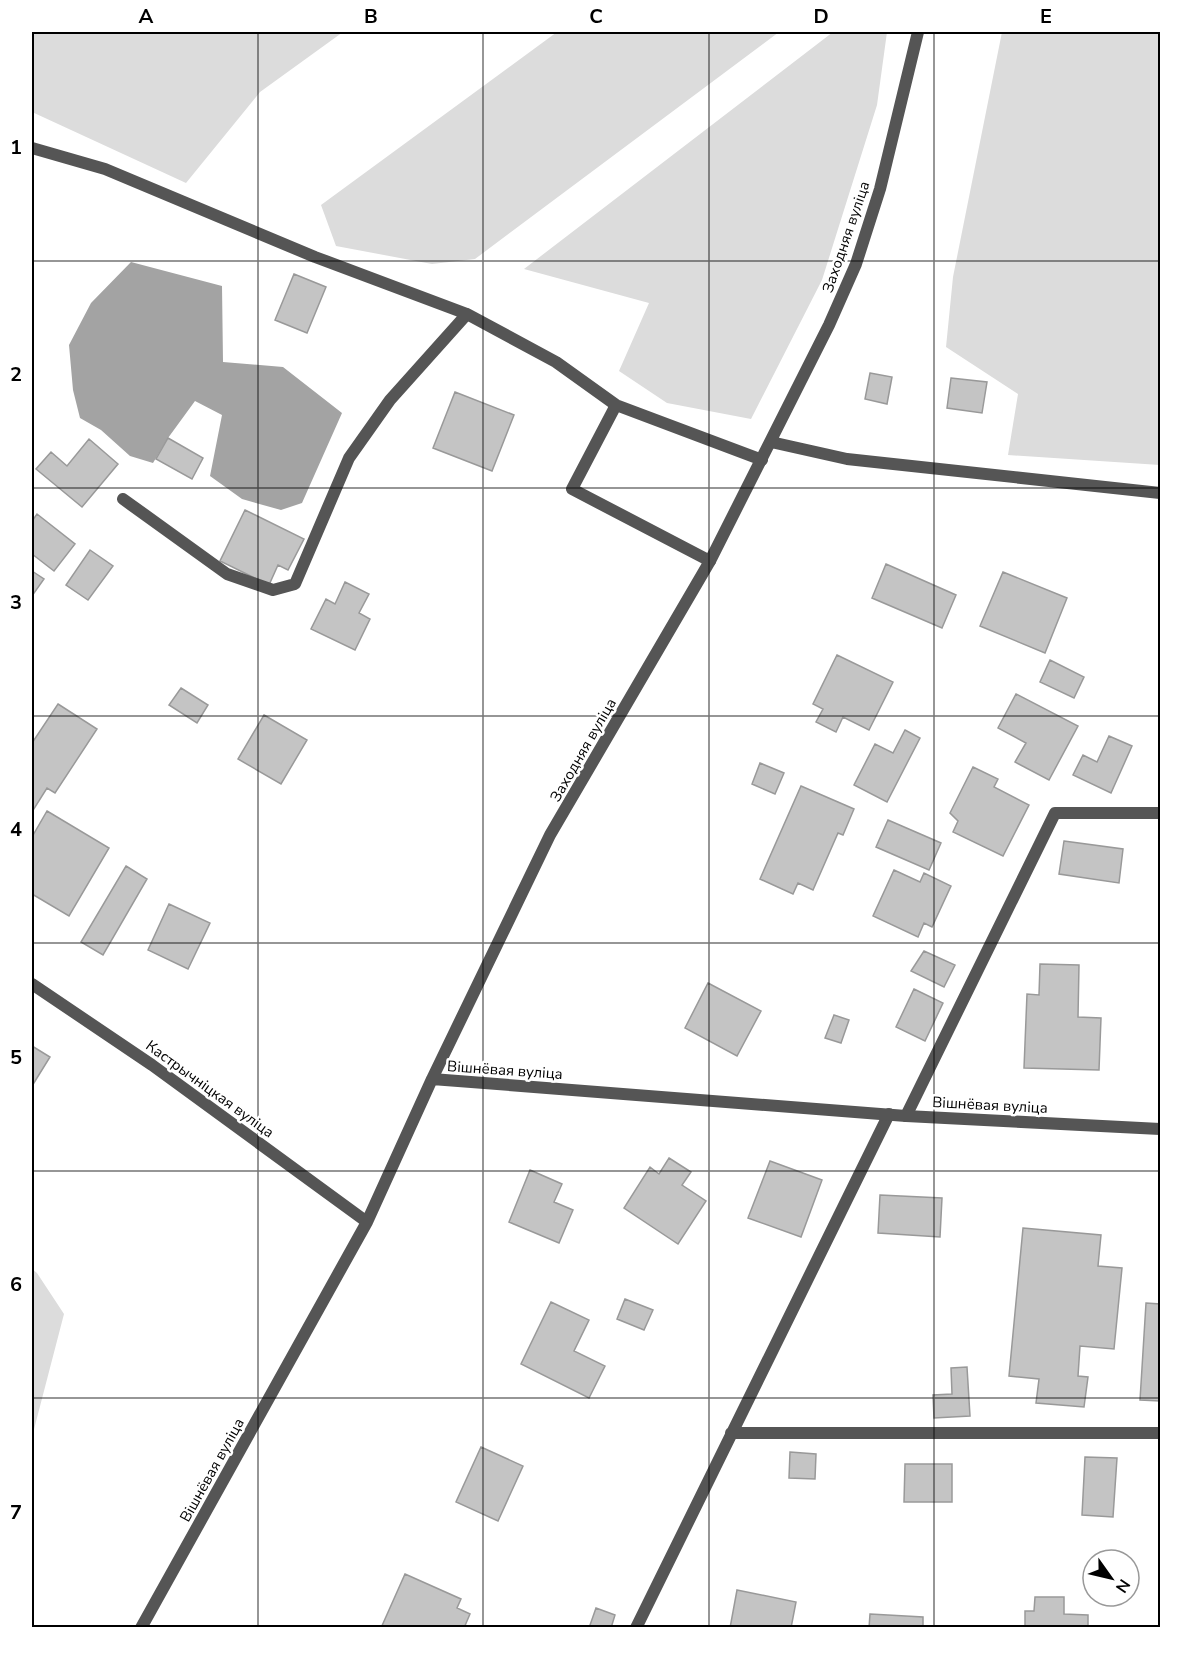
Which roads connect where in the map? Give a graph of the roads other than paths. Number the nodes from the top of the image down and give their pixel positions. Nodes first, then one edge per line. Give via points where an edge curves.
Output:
1 (918, 32) edge
2 (32, 148) edge
3 (467, 314) junction
4 (616, 405) junction
5 (771, 442) junction
6 (762, 460) junction
7 (1161, 493) edge
8 (123, 499) dead end
9 (710, 561) junction
10 (1161, 813) edge
11 (32, 984) edge
12 (432, 1079) junction
13 (889, 1114) junction
14 (906, 1116) junction
15 (1161, 1129) edge
16 (368, 1222) junction
17 (731, 1433) junction
18 (1161, 1433) edge
19 (141, 1628) edge
20 (636, 1628) edge

1 - 5 street, Заходняя вуліца via 880,189 856,264
2 - 3 street via 105,169 315,257
3 - 4 street via 556,362
3 - 8 street via 390,400 349,458 295,584 273,590 227,574
4 - 6 street
4 - 9 street via 572,489
5 - 6 street, Заходняя вуліца
5 - 7 street via 847,459
6 - 9 street, Заходняя вуліца
9 - 12 street, Заходняя вуліца via 550,835
10 - 14 street via 1055,813
11 - 16 street, Кастрычніцкая вуліца via 152,1065
12 - 13 street, Вішнёвая вуліца
12 - 16 street, Вішнёвая вуліца
13 - 14 street, Вішнёвая вуліца
13 - 17 street
14 - 15 street, Вішнёвая вуліца
16 - 19 street, Вішнёвая вуліца
17 - 18 street
17 - 20 street

